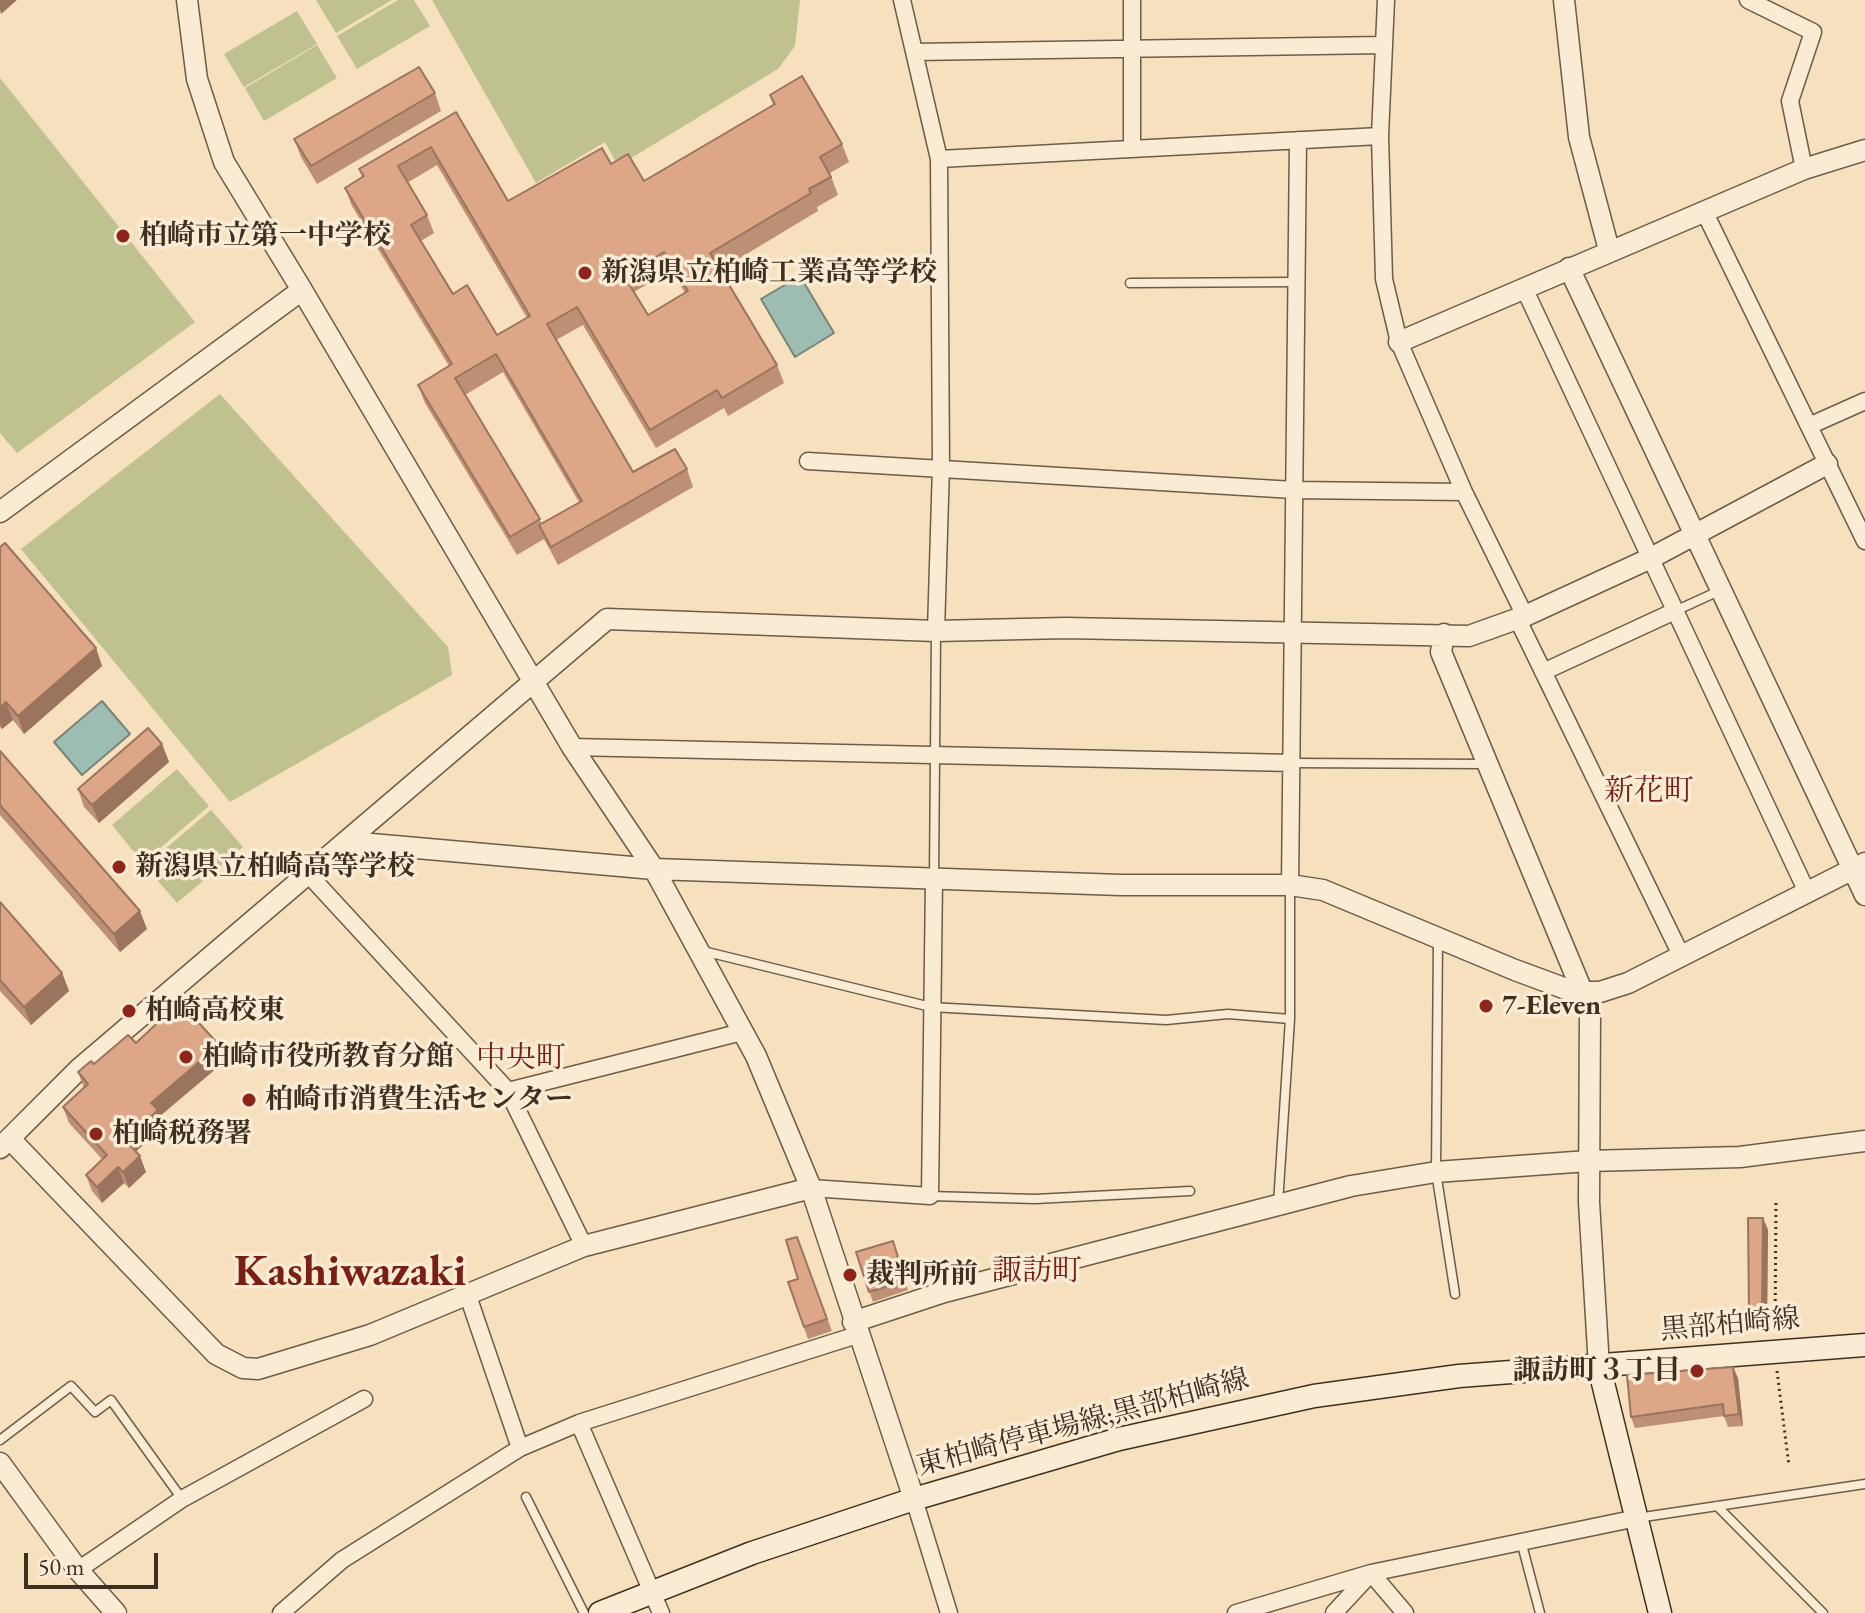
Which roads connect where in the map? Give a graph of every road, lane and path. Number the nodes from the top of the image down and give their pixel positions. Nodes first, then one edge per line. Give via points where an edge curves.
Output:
1 (187, 0) edge
2 (902, 0) edge
3 (1132, 0) edge
4 (1386, 0) edge
5 (1564, 0) edge
6 (1748, 0) edge
7 (1384, 45) junction
8 (1132, 48) junction
9 (914, 52) junction
10 (1380, 136) junction
11 (1298, 140) junction
12 (1132, 149) junction
13 (1865, 150) edge
14 (939, 159) junction
15 (1804, 169) junction
16 (1704, 211) junction
17 (1609, 250) junction
18 (1569, 268) junction
19 (1296, 282) junction
20 (1130, 283) dead end
21 (1524, 288) junction
22 (302, 290) junction
23 (1399, 342) junction
24 (1865, 401) edge
25 (1809, 426) junction
26 (808, 461) dead end
27 (1827, 464) junction
28 (941, 466) junction
29 (0, 485) edge
30 (1294, 490) junction
31 (1464, 492) junction
32 (6, 507) edge
33 (1695, 535) junction
34 (1865, 541) edge
35 (1651, 558) junction
36 (1722, 590) junction
37 (1675, 611) junction
38 (1521, 617) junction
39 (936, 631) junction
40 (1293, 631) junction
41 (1444, 634) junction
42 (1543, 672) junction
43 (532, 680) junction
44 (572, 747) junction
45 (935, 757) junction
46 (1292, 763) junction
47 (1488, 764) junction
48 (349, 842) junction
49 (1859, 866) edge
50 (654, 869) junction
51 (309, 875) junction
52 (934, 880) junction
53 (1290, 885) junction
54 (1806, 890) junction
55 (1865, 895) edge
56 (1438, 939) junction
57 (698, 950) junction
58 (1681, 955) junction
59 (1585, 992) junction
60 (931, 1007) junction
61 (1290, 1019) junction
62 (742, 1032) junction
63 (508, 1091) junction
64 (1865, 1141) edge
65 (5, 1144) edge
66 (1588, 1161) junction
67 (1436, 1172) junction
68 (811, 1188) junction
69 (1190, 1191) dead end
70 (930, 1196) junction
71 (1278, 1206) junction
72 (584, 1246) junction
73 (467, 1293) junction
74 (1455, 1294) dead end
75 (855, 1328) junction
76 (1865, 1345) edge
77 (1599, 1367) junction
78 (364, 1399) dead end
79 (579, 1423) junction
80 (0, 1440) edge
81 (520, 1448) junction
82 (0, 1463) edge
83 (1865, 1484) edge
84 (526, 1497) dead end
85 (182, 1499) junction
86 (914, 1499) junction
87 (1717, 1506) junction
88 (1637, 1518) junction
89 (1521, 1540) junction
90 (78, 1570) junction
91 (1371, 1573) junction
92 (650, 1592) junction
93 (116, 1613) edge
94 (281, 1613) edge
95 (584, 1613) edge
96 (600, 1613) edge
97 (661, 1613) edge
98 (949, 1613) edge
99 (1236, 1613) edge
100 (1334, 1613) edge
101 (1405, 1613) edge
102 (1540, 1613) edge
103 (1660, 1613) edge
104 (1823, 1613) edge

1 - 22 street via 197,79 224,162
2 - 9 street
3 - 8 street
4 - 7 street
5 - 17 street via 1579,137
6 - 15 street via 1813,32 1790,101
7 - 8 street
7 - 10 street
8 - 9 street
8 - 12 street
9 - 14 street
10 - 11 street
10 - 23 street via 1384,279
11 - 12 street
11 - 19 street
12 - 14 street
13 - 15 street
14 - 28 street
15 - 16 street
16 - 17 street
16 - 25 street
17 - 18 street
18 - 21 street
18 - 33 street
19 - 20 lane
19 - 30 street
21 - 23 street
21 - 35 street
22 - 32 street
22 - 43 street
23 - 31 street
24 - 25 street
25 - 27 street
26 - 28 street
27 - 33 street
27 - 34 street
28 - 30 street
28 - 39 street
29 - 32 street
30 - 31 street
30 - 40 street
31 - 38 street
33 - 35 street
33 - 36 street
35 - 37 street
35 - 38 street
36 - 37 lane
36 - 49 street
37 - 42 street
37 - 54 street
38 - 41 street via 1469,636
38 - 42 street
39 - 40 street
39 - 43 street via 607,619
39 - 45 lane
40 - 41 street
40 - 46 street
41 - 47 street via 1441,652
42 - 58 street
43 - 44 street
43 - 48 street
44 - 45 street
44 - 50 street
45 - 46 street
45 - 52 lane
46 - 47 lane
46 - 53 street
47 - 59 street
48 - 50 street
48 - 51 street
49 - 54 street
49 - 55 street
50 - 52 street
50 - 57 street
51 - 63 street
51 - 65 street via 80,1068
52 - 53 street
52 - 60 street
53 - 56 street via 1323,890
53 - 61 lane
54 - 58 street
56 - 59 street
56 - 67 lane
57 - 60 lane
57 - 62 street
58 - 59 street via 1628,983
59 - 66 street via 1590,1010
60 - 61 lane via 1166,1020 1228,1014
60 - 70 street
61 - 71 lane
62 - 63 street
62 - 68 street
63 - 72 street
64 - 66 street via 1740,1157
65 - 73 street via 216,1354 243,1368 274,1366 370,1335
66 - 67 street
66 - 77 street
67 - 71 street via 1351,1186
67 - 74 lane
68 - 70 street
68 - 72 street
68 - 75 street
69 - 70 lane via 1035,1199
71 - 75 street via 944,1292
72 - 73 street
73 - 81 street
75 - 79 street
75 - 86 street
76 - 77 main road, 黒部柏崎線
77 - 86 main road, 東柏崎停車場線;黒部柏崎線 via 1459,1376 1314,1396 1119,1439
77 - 88 main road
78 - 85 street
79 - 81 street
79 - 92 street
80 - 85 lane via 71,1386 95,1412 111,1400
81 - 94 street via 342,1560
82 - 90 street
83 - 87 lane
84 - 95 lane
85 - 90 street
86 - 92 main road, 東柏崎停車場線;黒部柏崎線
86 - 98 street
87 - 88 lane
87 - 104 lane
88 - 89 street
88 - 103 main road
89 - 91 street
89 - 102 lane
90 - 93 street
91 - 99 street
91 - 100 street
91 - 101 street
92 - 96 main road, 東柏崎停車場線;黒部柏崎線
92 - 97 street

